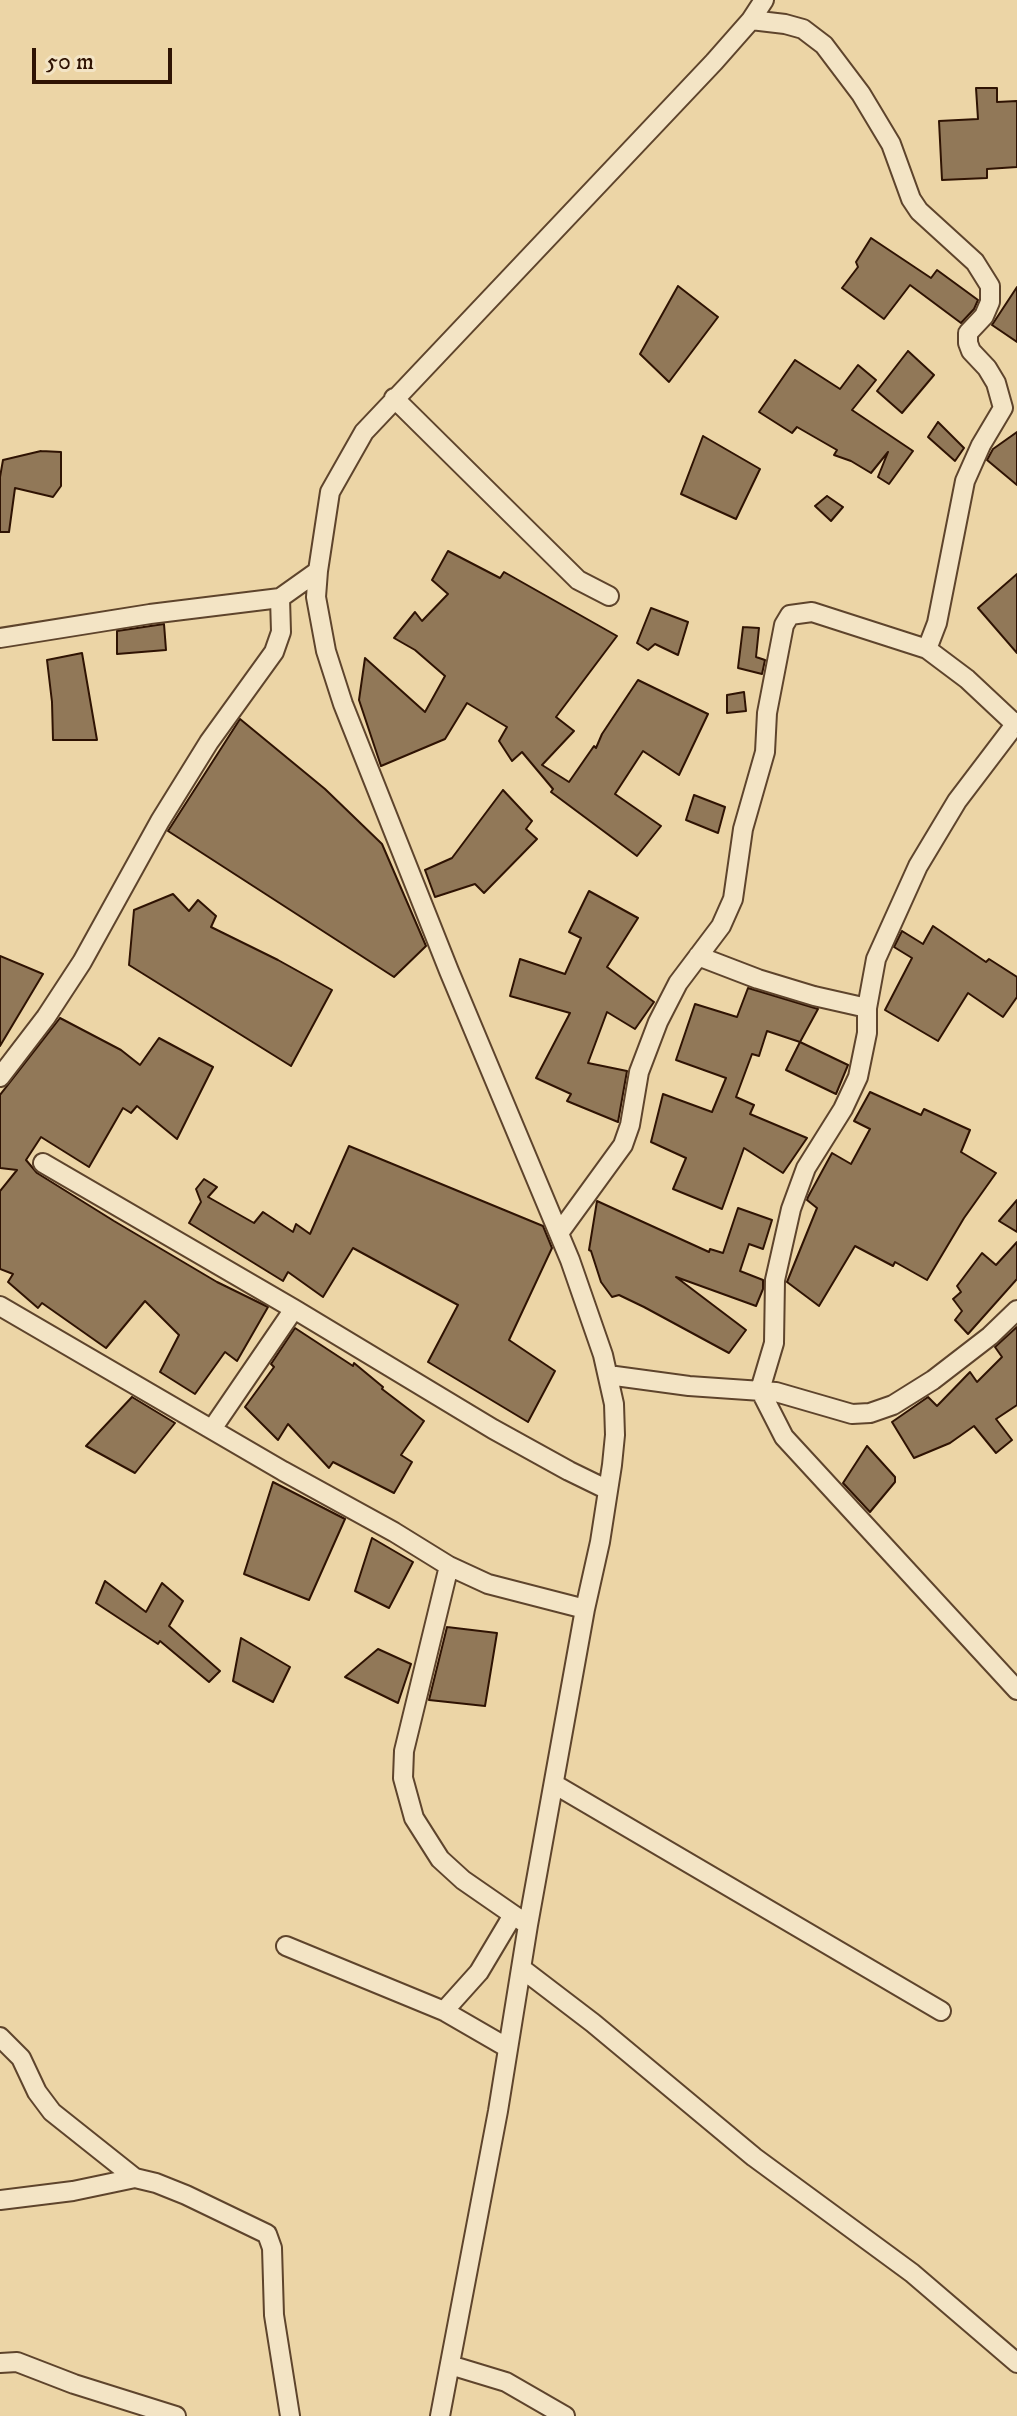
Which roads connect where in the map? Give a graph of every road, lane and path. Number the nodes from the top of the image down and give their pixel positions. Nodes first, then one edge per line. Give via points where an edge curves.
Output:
1 (764, 0) edge
2 (751, 20) junction
3 (394, 398) junction
4 (318, 571) junction
5 (609, 596) dead end
6 (280, 598) junction
7 (0, 638) edge
8 (927, 649) junction
9 (1016, 723) edge
10 (698, 956) junction
11 (867, 1008) junction
12 (0, 1077) edge
13 (43, 1163) dead end
14 (559, 1233) junction
15 (0, 1306) edge
16 (294, 1309) junction
17 (1017, 1310) edge
18 (608, 1375) junction
19 (760, 1390) junction
20 (212, 1429) junction
21 (608, 1490) junction
22 (449, 1566) junction
23 (585, 1609) junction
24 (1017, 1690) edge
25 (554, 1784) junction
26 (520, 1920) junction
27 (286, 1946) dead end
28 (521, 1968) junction
29 (444, 2011) junction
30 (941, 2011) dead end
31 (0, 2037) edge
32 (508, 2048) junction
33 (135, 2178) junction
34 (0, 2200) edge
35 (0, 2363) edge
36 (1017, 2363) edge
37 (450, 2365) junction
38 (176, 2416) edge
39 (290, 2416) edge
40 (440, 2416) edge
41 (565, 2416) edge

1 - 2 street
2 - 3 street
2 - 8 street via 803,29 824,45 891,144 919,211 975,262 990,286 990,302 968,333 968,343 996,383 1003,408 965,481 937,623
3 - 4 street via 364,432 330,492
3 - 5 street via 567,570
4 - 6 street
4 - 14 street via 316,597 326,651 343,704
6 - 7 street
6 - 12 street via 281,632 274,652 160,821 82,962
8 - 9 street
8 - 10 street via 812,612 790,615 733,899
9 - 11 street via 957,801 918,866 876,959
10 - 11 street via 772,984
10 - 14 street via 658,1022 639,1072 623,1145
11 - 19 street via 858,1077 806,1168 791,1209 775,1280 774,1343
13 - 16 street
14 - 18 street
15 - 20 street
16 - 20 street
16 - 21 street via 493,1429
17 - 19 street via 933,1380 870,1413 852,1414
18 - 19 street
18 - 21 street via 615,1435
19 - 24 street via 784,1437
20 - 22 street
21 - 23 street
22 - 23 street via 488,1584
22 - 26 street via 404,1751 403,1778 414,1818 440,1859
23 - 25 street
25 - 26 street
25 - 30 street
26 - 28 street
26 - 29 street
27 - 29 street
28 - 32 street
28 - 36 street via 754,2157 912,2273
29 - 32 street
31 - 33 street via 21,2058 52,2112
32 - 37 street
33 - 34 street
33 - 39 street via 186,2195 269,2237 274,2315
35 - 38 street via 17,2362
37 - 40 street
37 - 41 street via 506,2382

